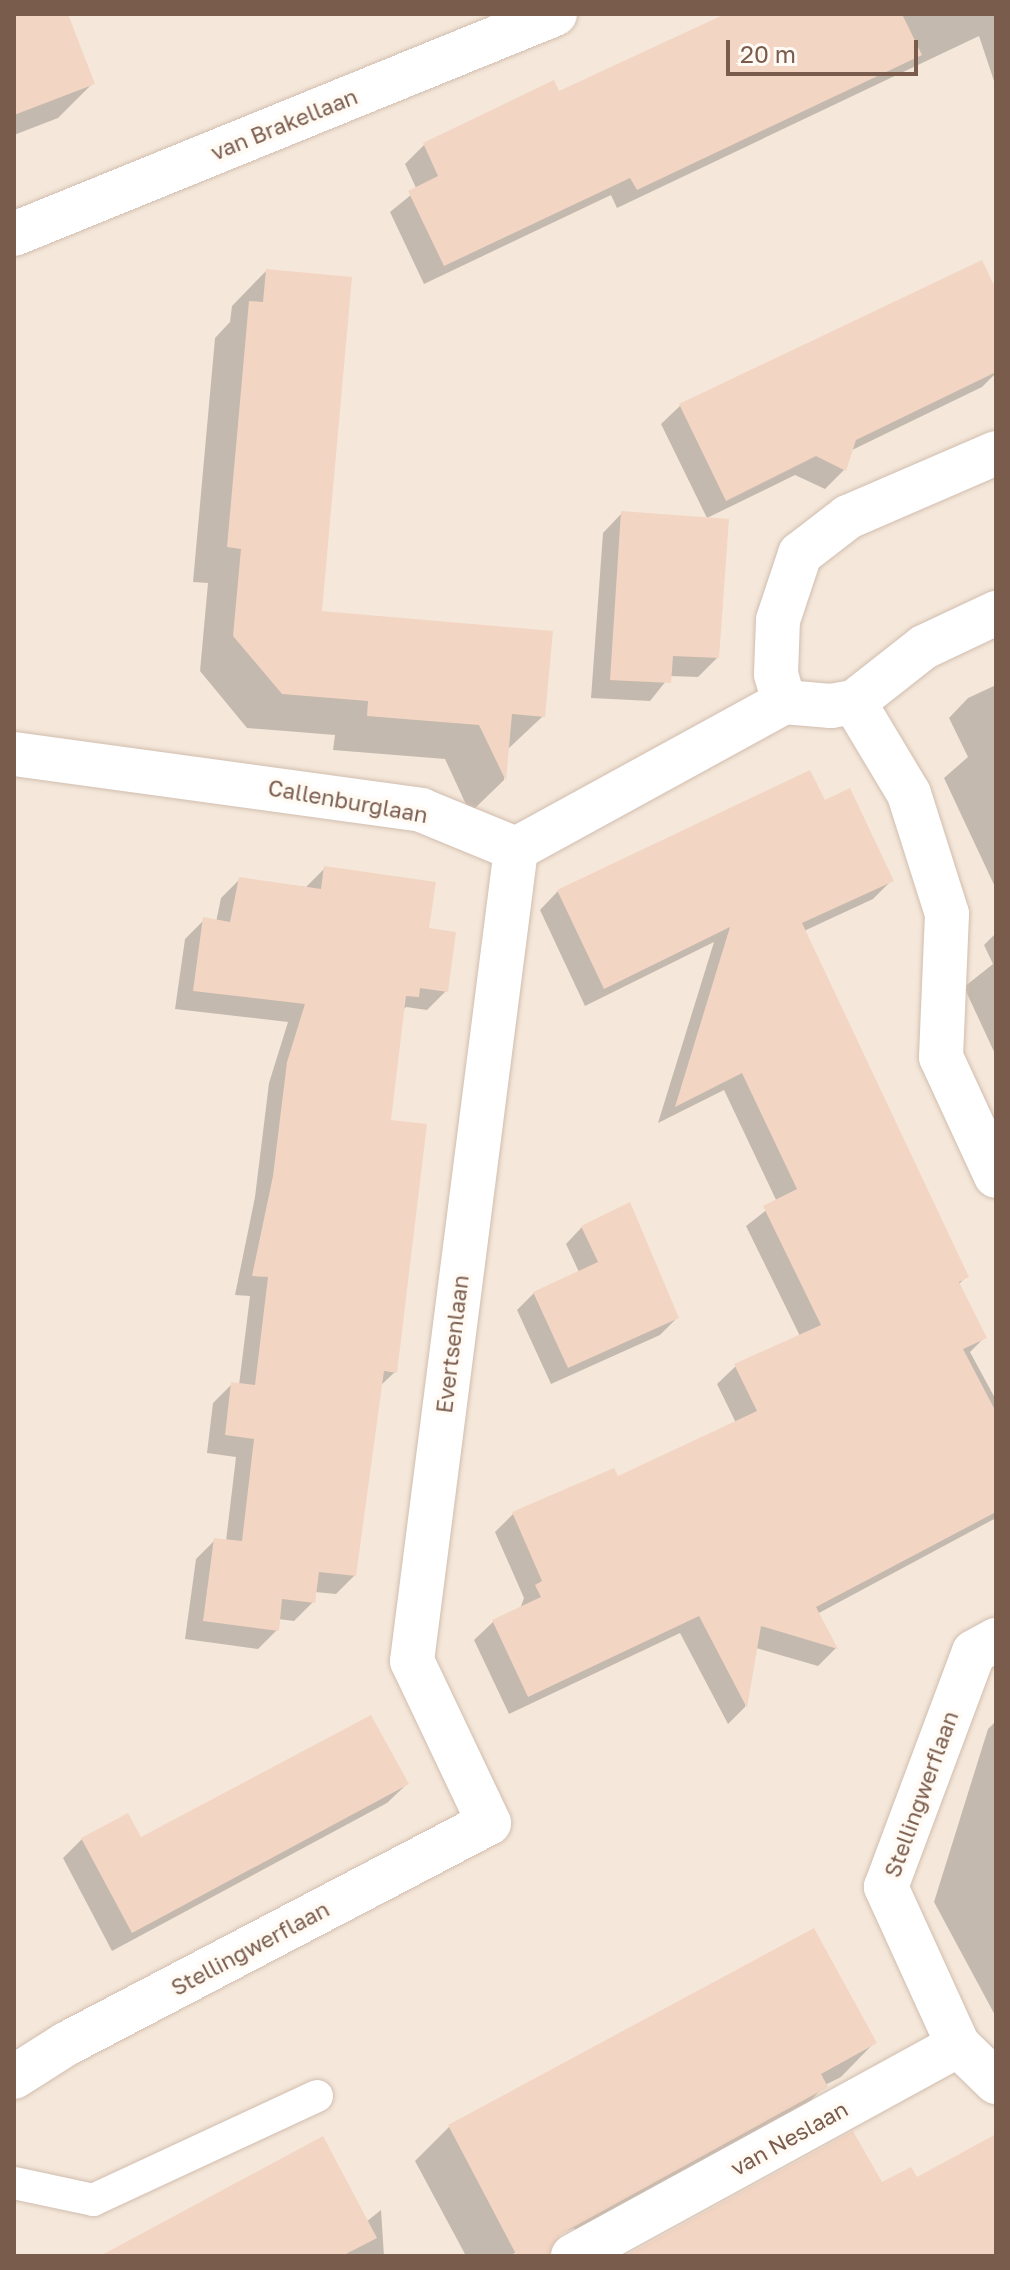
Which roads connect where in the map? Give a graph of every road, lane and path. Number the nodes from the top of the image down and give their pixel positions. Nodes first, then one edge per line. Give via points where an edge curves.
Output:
1 (555, 14) edge
2 (14, 234) edge
3 (996, 453) edge
4 (996, 613) edge
5 (784, 702) junction
6 (854, 702) junction
7 (14, 754) edge
8 (516, 849) junction
9 (996, 1176) edge
10 (996, 1640) edge
11 (489, 1823) joint
12 (958, 2045) junction
13 (14, 2077) edge
14 (996, 2082) edge
15 (317, 2096) dead end
16 (14, 2183) edge
17 (573, 2256) edge

1 - 2 street, van Brakellaan
3 - 5 street via 848,517 800,554 778,620 776,674
4 - 6 street via 924,647
5 - 6 street
5 - 8 street
6 - 9 street via 909,794 947,914 941,1057
7 - 8 street, Callenburglaan via 421,810
8 - 11 street, Evertsenlaan via 412,1661
10 - 12 street, Stellingwerflaan via 974,1652 886,1887
11 - 13 street, Stellingwerflaan
12 - 14 street
12 - 17 street, van Neslaan
15 - 16 lane via 93,2200

